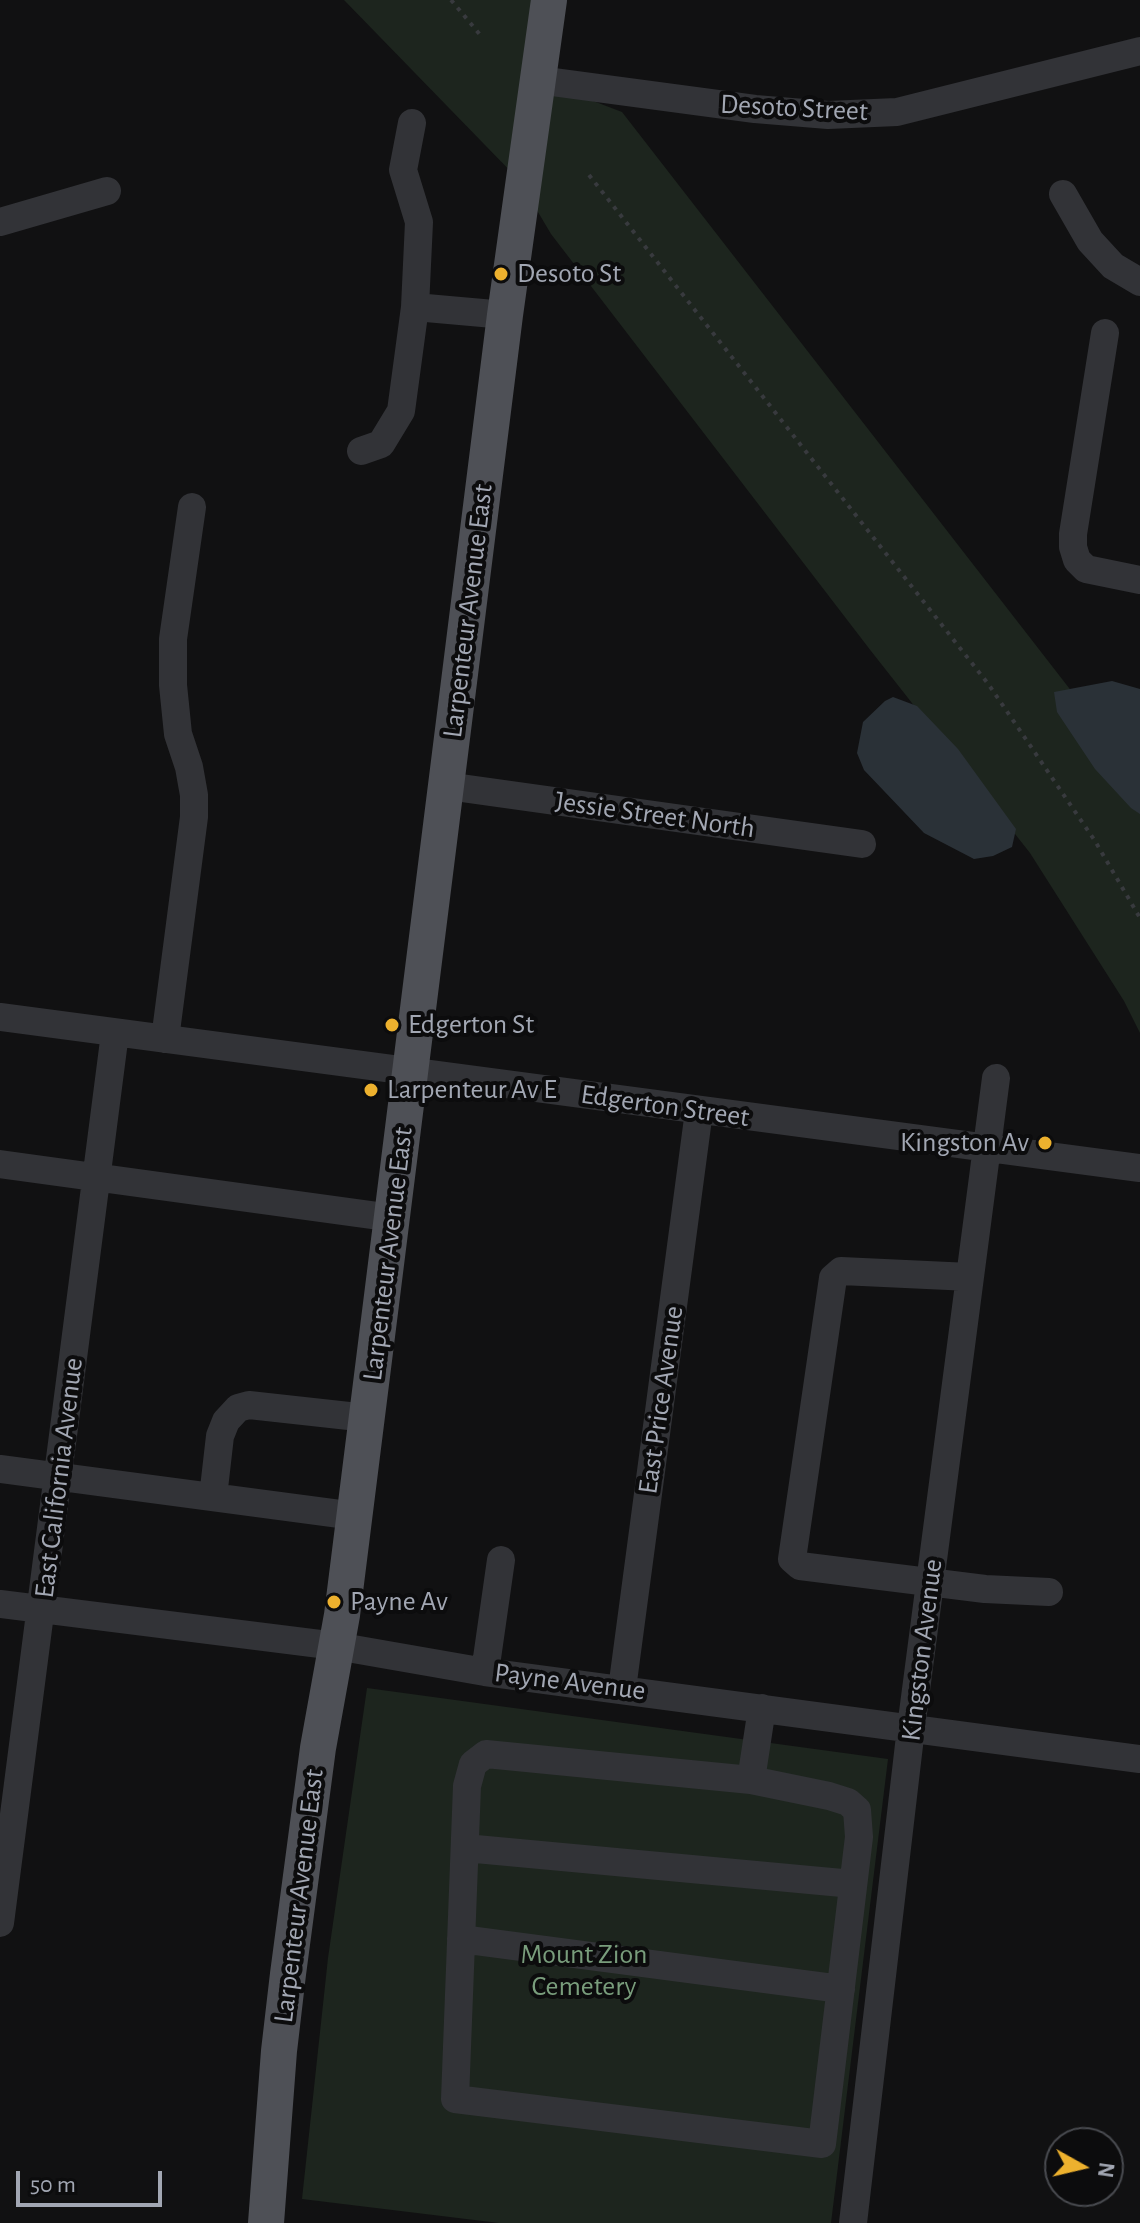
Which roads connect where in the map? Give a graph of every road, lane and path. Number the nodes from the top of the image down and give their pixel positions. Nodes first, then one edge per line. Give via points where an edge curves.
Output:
1 (451, 0) edge
2 (549, 0) edge
3 (482, 37) dead end
4 (1140, 51) edge
5 (538, 80) junction
6 (412, 123) dead end
7 (589, 175) dead end
8 (107, 191) dead end
9 (1063, 194) dead end
10 (0, 222) edge
11 (1140, 282) edge
12 (415, 307) junction
13 (505, 315) junction
14 (1105, 333) dead end
15 (361, 451) dead end
16 (192, 507) dead end
17 (1140, 580) edge
18 (447, 786) junction
19 (862, 844) dead end
20 (1140, 918) edge
21 (0, 1017) edge
22 (115, 1033) junction
23 (165, 1039) junction
24 (412, 1071) junction
25 (996, 1078) dead end
26 (699, 1111) junction
27 (987, 1150) junction
28 (0, 1164) edge
29 (1140, 1168) edge
30 (97, 1177) junction
31 (393, 1218) junction
32 (970, 1277) junction
33 (367, 1418) junction
34 (0, 1469) edge
35 (59, 1477) junction
36 (213, 1497) junction
37 (355, 1516) junction
38 (501, 1560) dead end
39 (930, 1582) junction
40 (1049, 1592) dead end
41 (0, 1604) edge
42 (42, 1610) junction
43 (336, 1646) junction
44 (485, 1672) junction
45 (622, 1689) junction
46 (762, 1708) junction
47 (911, 1728) junction
48 (1140, 1759) edge
49 (751, 1780) junction
50 (465, 1848) junction
51 (853, 1884) junction
52 (0, 1923) edge
53 (461, 1939) junction
54 (841, 1989) junction
55 (266, 2223) edge
56 (853, 2223) edge

1 - 3 path
2 - 5 main road, Larpenteur Avenue East
4 - 5 street, Desoto Street via 897,112 842,115
5 - 13 main road, Larpenteur Avenue East
6 - 12 street via 403,170 419,222
7 - 20 path via 989,685 1095,841
8 - 10 street
9 - 11 street via 1090,241 1113,266
12 - 13 street
12 - 15 street via 401,411 381,444
13 - 18 main road, Larpenteur Avenue East
14 - 17 street via 1073,547 1077,560 1096,573
16 - 23 street via 173,639 173,685 194,817
18 - 19 street, Jessie Street North
18 - 24 main road, Larpenteur Avenue East
21 - 22 street, Edgerton Street
22 - 23 street, Edgerton Street
22 - 30 street, East California Avenue
23 - 24 street, Edgerton Street
24 - 26 street, Edgerton Street
24 - 31 main road, Larpenteur Avenue East
25 - 27 street, Kingston Avenue
26 - 27 street, Edgerton Street
26 - 45 street, East Price Avenue
27 - 29 street, Edgerton Street
27 - 32 street, Kingston Avenue
28 - 30 street
30 - 31 street
30 - 35 street, East California Avenue
31 - 33 main road, Larpenteur Avenue East
32 - 39 street, Kingston Avenue
32 - 39 street via 841,1271 833,1278 792,1559 800,1566
33 - 36 street via 238,1408 220,1436
33 - 37 main road, Larpenteur Avenue East
34 - 35 street
35 - 36 street
35 - 42 street, East California Avenue
36 - 37 street
37 - 43 main road, Larpenteur Avenue East
38 - 44 street
39 - 40 street
39 - 47 street, Kingston Avenue
41 - 42 street, Payne Avenue
42 - 43 street, Payne Avenue
42 - 52 street, East California Avenue
43 - 44 street, Payne Avenue
43 - 55 main road, Larpenteur Avenue East via 288,1974
44 - 45 street, Payne Avenue
45 - 46 street, Payne Avenue
46 - 47 street, Payne Avenue
46 - 49 street
47 - 48 street, Payne Avenue
47 - 56 street, Kingston Avenue
49 - 50 street via 486,1754 473,1764 467,1786
49 - 51 street via 829,1796 857,1810
50 - 51 street
50 - 53 street
51 - 54 street
53 - 54 street
53 - 54 street via 455,2099 822,2144

